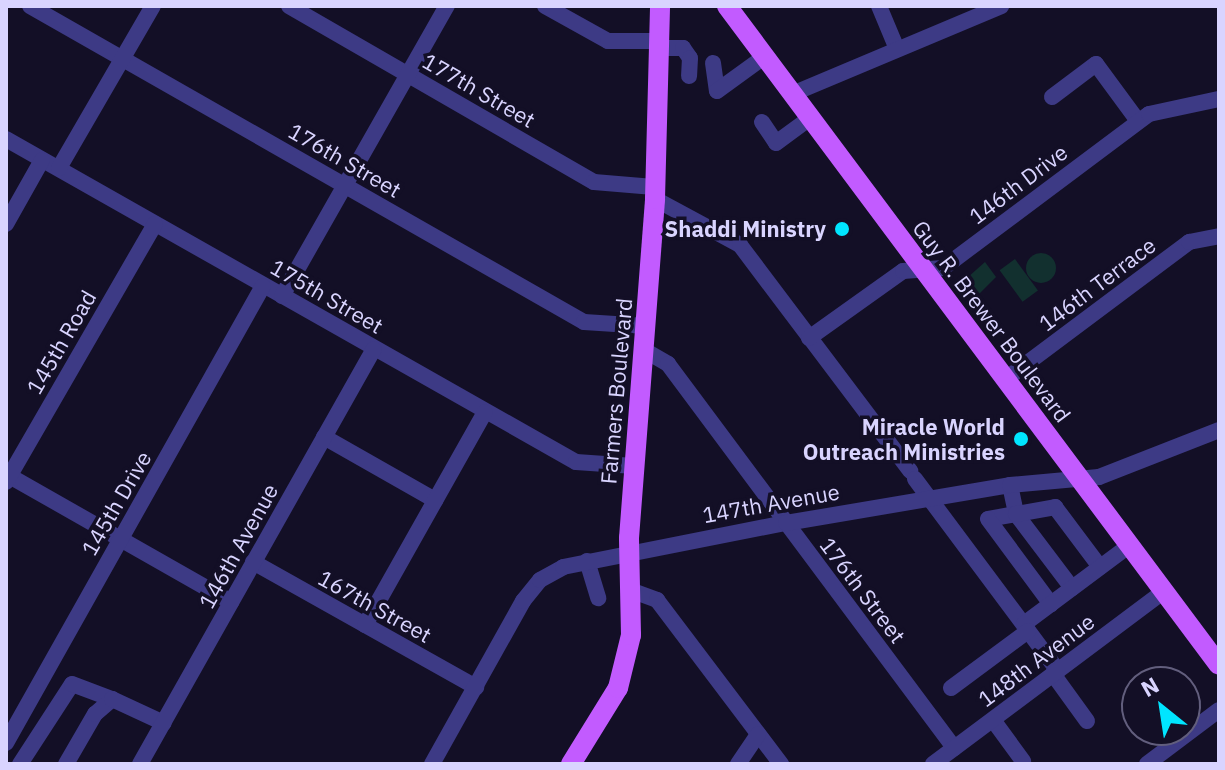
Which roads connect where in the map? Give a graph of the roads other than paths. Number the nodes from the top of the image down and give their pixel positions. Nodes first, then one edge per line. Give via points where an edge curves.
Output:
1 (30, 6) edge
2 (153, 6) edge
3 (289, 6) edge
4 (447, 6) edge
5 (545, 6) edge
6 (660, 6) edge
7 (727, 6) edge
8 (879, 6) edge
9 (1001, 6) edge
10 (659, 44) junction
11 (897, 49) junction
12 (764, 57) junction
13 (123, 58) junction
14 (713, 63) dead end
15 (408, 74) junction
16 (689, 76) dead end
17 (792, 94) junction
18 (1052, 97) dead end
19 (1219, 99) edge
20 (810, 118) junction
21 (1138, 121) junction
22 (762, 122) dead end
23 (6, 139) edge
24 (42, 160) junction
25 (59, 168) junction
26 (344, 185) junction
27 (654, 193) junction
28 (6, 224) edge
29 (155, 224) junction
30 (1219, 236) edge
31 (923, 269) junction
32 (263, 286) junction
33 (282, 296) junction
34 (646, 326) junction
35 (809, 338) junction
36 (374, 349) junction
37 (644, 350) junction
38 (1006, 379) junction
39 (485, 412) junction
40 (1219, 430) edge
41 (324, 437) junction
42 (634, 466) junction
43 (7, 478) edge
44 (1079, 478) junction
45 (1010, 485) junction
46 (930, 498) junction
47 (435, 500) junction
48 (1016, 514) junction
49 (786, 523) junction
50 (120, 539) junction
51 (1130, 545) junction
52 (629, 552) junction
53 (587, 561) junction
54 (253, 562) junction
55 (1100, 567) junction
56 (1072, 588) junction
57 (630, 590) junction
58 (1164, 591) junction
59 (598, 598) dead end
60 (231, 602) junction
61 (1051, 604) junction
62 (365, 625) junction
63 (1026, 627) junction
64 (1219, 665) edge
65 (1056, 672) junction
66 (476, 687) junction
67 (951, 688) dead end
68 (112, 699) junction
69 (1219, 710) edge
70 (993, 720) junction
71 (1087, 721) dead end
72 (164, 723) junction
73 (758, 734) junction
74 (6, 743) edge
75 (954, 748) junction
76 (1023, 761) dead end
77 (937, 763) edge
78 (20, 764) edge
79 (66, 764) edge
80 (140, 764) edge
81 (432, 764) edge
82 (571, 764) edge
83 (738, 764) edge
84 (781, 764) edge
85 (1147, 764) edge

1 - 13 street, 176th Street
2 - 13 street
3 - 15 street, 177th Street
4 - 15 street
5 - 10 street via 608,41
6 - 10 main road, Farmers Boulevard
7 - 12 main road, Guy R. Brewer Boulevard
8 - 11 street
9 - 11 street
10 - 16 street via 683,48 690,58
10 - 27 main road, Farmers Boulevard
11 - 17 street
12 - 14 street via 717,91
12 - 17 main road, Guy R. Brewer Boulevard
13 - 25 street
13 - 26 street, 176th Street
15 - 26 street
15 - 27 street, 177th Street via 594,182
17 - 20 main road, Guy R. Brewer Boulevard
18 - 21 street via 1096,64
19 - 21 street, 146th Drive
20 - 22 street via 776,143
20 - 31 main road, Guy R. Brewer Boulevard
21 - 31 street, 146th Drive via 943,268
23 - 24 street, 175th Street
24 - 25 street, 175th Street
24 - 28 street
25 - 29 street, 175th Street
26 - 33 street
26 - 34 street, 176th Street via 584,322
27 - 34 main road, Farmers Boulevard
27 - 35 street, 177th Street via 740,245
29 - 32 street, 175th Street
29 - 43 street, 145th Road
30 - 38 street, 146th Terrace via 1189,242
31 - 35 street, 146th Drive via 903,271
31 - 38 main road, Guy R. Brewer Boulevard
32 - 33 street, 175th Street
32 - 50 street, 145th Drive
33 - 36 street, 175th Street
34 - 37 main road, Farmers Boulevard
35 - 46 street, 177th Street
36 - 39 street, 175th Street
36 - 41 street, 146th Avenue
37 - 42 main road, Farmers Boulevard
37 - 49 street, 176th Street via 668,364
38 - 44 main road, Guy R. Brewer Boulevard
39 - 42 street, 175th Street via 576,462
39 - 47 street
40 - 44 street, 147th Avenue via 1099,477
41 - 47 street
41 - 54 street, 146th Avenue
42 - 52 main road, Farmers Boulevard
43 - 50 street
44 - 45 street, 147th Avenue
44 - 51 main road, Guy R. Brewer Boulevard
45 - 46 street, 147th Avenue
45 - 48 street
46 - 49 street, 147th Avenue
46 - 63 street, 177th Street
47 - 62 street
48 - 55 street via 1055,507
48 - 56 street
48 - 61 street via 988,519
49 - 52 street, 147th Avenue
49 - 75 street, 176th Street
50 - 60 street
50 - 74 street, 145th Drive
51 - 55 street
51 - 58 main road, Guy R. Brewer Boulevard
52 - 53 street, 147th Avenue
52 - 57 main road, Farmers Boulevard
53 - 59 street
53 - 66 street, 147th Avenue via 555,571 534,586
54 - 60 street, 146th Avenue
54 - 62 street, 167th Street
55 - 56 street
56 - 61 street
57 - 73 street via 657,600
57 - 82 main road, Farmers Boulevard via 631,635 622,678
58 - 64 main road, Guy R. Brewer Boulevard
58 - 65 street, 148th Avenue
60 - 72 street, 146th Avenue
61 - 63 street
62 - 66 street, 167th Street
63 - 65 street, 177th Street
63 - 67 street
65 - 70 street, 148th Avenue
65 - 71 street, 177th Street
66 - 81 street, 147th Avenue
68 - 72 street
68 - 78 street via 72,684
68 - 79 street via 95,714
69 - 85 street
70 - 75 street, 148th Avenue
70 - 76 street
72 - 80 street, 146th Avenue
73 - 83 street
73 - 84 street
75 - 77 street, 148th Avenue

